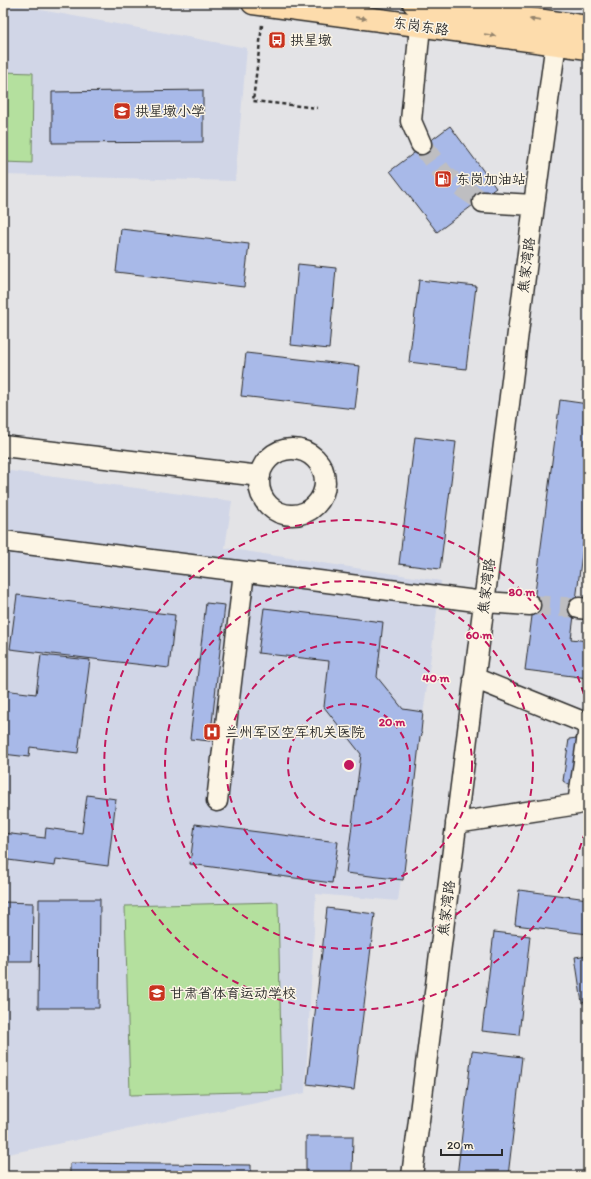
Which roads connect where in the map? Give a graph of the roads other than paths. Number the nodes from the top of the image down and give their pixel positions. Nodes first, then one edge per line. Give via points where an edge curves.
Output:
1 (414, 3) edge
2 (259, 4) edge
3 (508, 9) edge
4 (558, 23) junction
5 (420, 26) junction
6 (588, 27) edge
7 (555, 44) junction
8 (588, 48) edge
9 (421, 144) tunnel mouth
10 (483, 202) tunnel mouth
11 (534, 205) junction
12 (3, 446) edge
13 (260, 476) dead end
14 (3, 541) edge
15 (244, 572) junction
16 (484, 602) junction
17 (530, 605) tunnel mouth
18 (474, 678) junction
19 (588, 724) edge
20 (588, 734) edge
21 (217, 801) dead end
22 (456, 823) junction
23 (412, 1176) edge

1 - 3 main road, 东岗东路
2 -> 5 main road, 东岗东路
4 -> 3 main road, 东岗东路
4 - 6 main road, 东岗东路
4 - 7 street, 焦家湾路
5 -> 7 main road, 东岗东路
5 - 9 street via 411,121
7 - 8 main road, 东岗东路
7 - 11 street, 焦家湾路
10 - 11 street
11 - 16 street, 焦家湾路
12 - 13 street
14 - 15 street
15 - 16 street
15 - 21 street
16 - 17 street
16 - 18 street, 焦家湾路
18 - 19 street
18 - 22 street, 焦家湾路
20 - 22 street via 578,804
22 - 23 street, 焦家湾路

